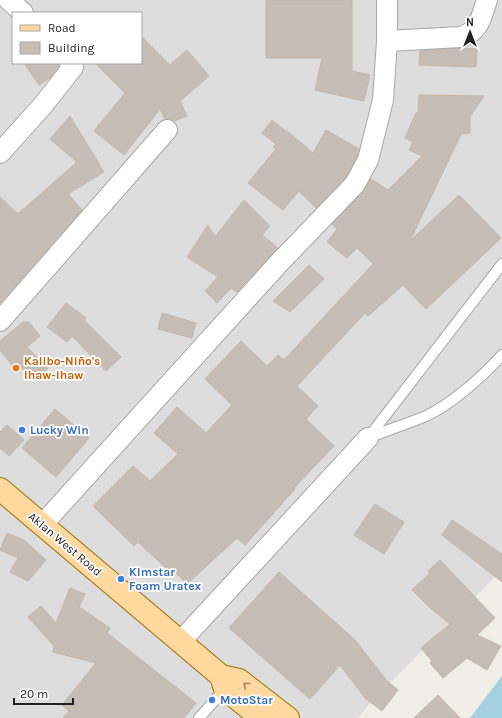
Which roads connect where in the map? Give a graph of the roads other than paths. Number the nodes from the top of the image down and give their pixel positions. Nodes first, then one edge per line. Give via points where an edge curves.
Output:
1 (9, 0) edge
2 (387, 0) edge
3 (487, 0) edge
4 (21, 12) edge
5 (387, 41) junction
6 (71, 64) edge
7 (167, 130) dead end
8 (0, 153) edge
9 (502, 264) edge
10 (0, 321) edge
11 (502, 355) edge
12 (368, 438) junction
13 (0, 489) edge
14 (42, 525) junction
15 (180, 642) junction
16 (223, 683) junction
17 (199, 718) edge
18 (260, 718) edge
19 (288, 718) edge

1 - 4 street
2 - 5 street
3 - 5 street via 478,25 469,34 461,37
5 - 14 street via 383,100 368,160 355,184 278,264
6 - 8 street via 73,67 44,104
7 - 10 street
9 - 12 lane
11 - 12 lane via 456,397 427,415
12 - 15 street
13 - 14 main road, Aklan West Road
14 - 15 main road, Aklan West Road
15 - 16 main road, Aklan West Road
16 - 17 lane
16 - 18 main road, Aklan West Road
19 -> 16 main road, Aklan West Road via 240,680

